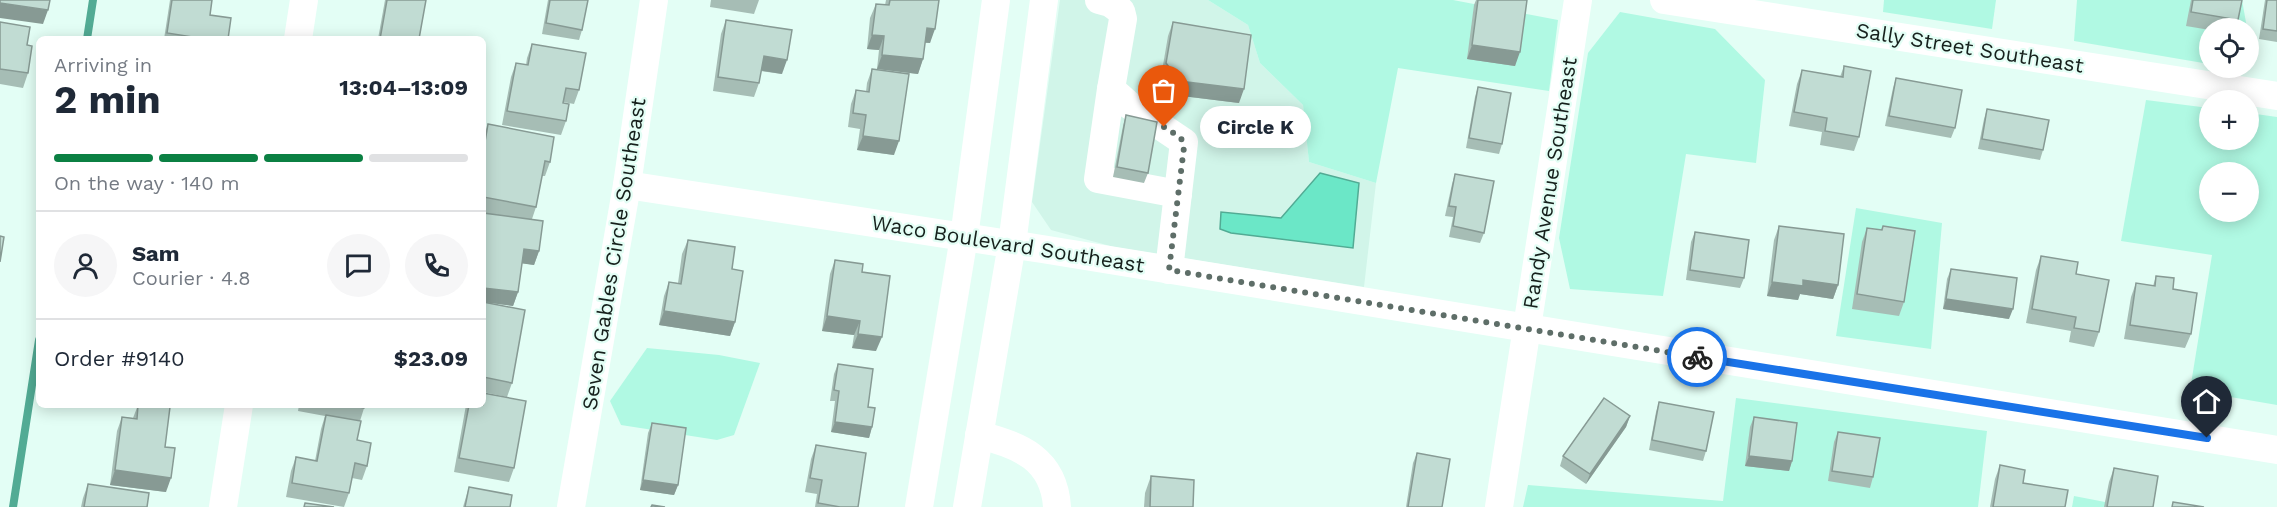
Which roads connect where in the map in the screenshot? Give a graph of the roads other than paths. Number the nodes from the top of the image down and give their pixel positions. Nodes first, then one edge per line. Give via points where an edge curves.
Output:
1 (304, 0) edge
2 (654, 0) edge
3 (996, 0) edge
4 (1044, 0) edge
5 (1099, 0) edge
6 (1578, 0) edge
7 (1664, 0) edge
8 (298, 36) edge
9 (1110, 89) junction
10 (2277, 96) edge
11 (627, 185) junction
12 (1178, 194) junction
13 (964, 237) junction
14 (1012, 244) junction
15 (1169, 270) junction
16 (1528, 330) junction
17 (239, 408) edge
18 (980, 435) junction
19 (2277, 450) edge
20 (223, 507) edge
21 (572, 507) edge
22 (918, 507) edge
23 (968, 507) edge
24 (1057, 507) edge
25 (1498, 507) edge

1 - 8 street
2 - 11 street, Seven Gables Circle Southeast
3 - 13 street
4 - 14 street
5 - 9 street via 1121,11 1123,19
6 - 16 street, Randy Avenue Southeast
7 - 10 street, Sally Street Southeast
9 - 12 street via 1184,142
9 - 12 street via 1098,179
11 - 13 street, Waco Boulevard Southeast
11 - 21 street, Seven Gables Circle Southeast
12 - 15 street
13 - 14 street, Waco Boulevard Southeast
13 - 22 street
14 - 15 street, Waco Boulevard Southeast
14 - 18 street
15 - 16 street, Waco Boulevard Southeast
16 - 19 street, Waco Boulevard Southeast
16 - 25 street, Randy Avenue Southeast
17 - 20 street
18 - 23 street
18 - 24 street via 1012,443 1038,460 1056,491

